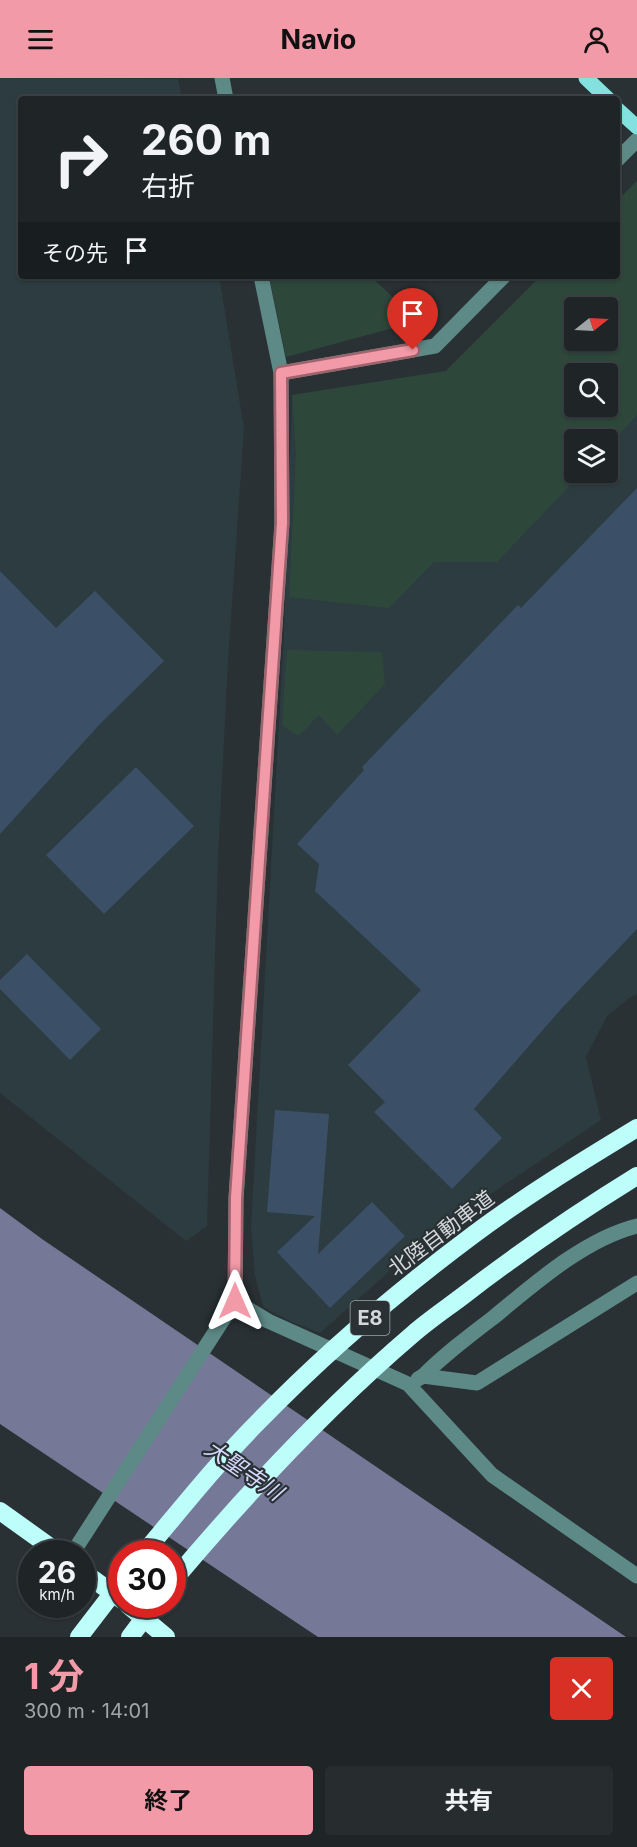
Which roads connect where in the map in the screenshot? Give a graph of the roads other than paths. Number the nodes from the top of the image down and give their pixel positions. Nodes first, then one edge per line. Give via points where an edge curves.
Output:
1 (222, 78) edge
2 (586, 78) edge
3 (225, 96) edge
4 (605, 96) edge
5 (620, 112) edge
6 (637, 127) edge
7 (637, 140) edge
8 (620, 157) edge
9 (262, 279) edge
10 (501, 279) edge
11 (281, 373) junction
12 (637, 1128) edge
13 (637, 1176) edge
14 (637, 1226) edge
15 (637, 1283) edge
16 (235, 1301) junction
17 (423, 1376) junction
18 (408, 1384) junction
19 (0, 1511) edge
20 (40, 1540) edge
21 (81, 1540) edge
22 (155, 1540) edge
23 (186, 1565) edge
24 (637, 1576) edge
25 (108, 1599) edge
26 (143, 1618) edge
27 (144, 1618) edge
28 (79, 1637) edge
29 (130, 1637) edge
30 (166, 1637) edge

1 - 3 street
2 - 4 main road
5 - 6 main road
7 - 8 street
9 - 11 street
10 - 11 street via 435,346
11 - 16 street via 282,523 236,1198
12 - 22 highway, 北陸自動車道 / E8, bridge via 473,1235 393,1298 260,1420
13 - 23 highway, E8, bridge via 581,1210 414,1333 280,1459
14 - 17 street via 618,1230 549,1273
15 - 17 street via 477,1383
16 - 18 street via 268,1321
16 - 21 street
17 - 18 street
18 - 24 street via 492,1475
19 - 20 highway
25 - 28 highway, bridge
26 - 30 highway
27 - 29 highway, bridge

